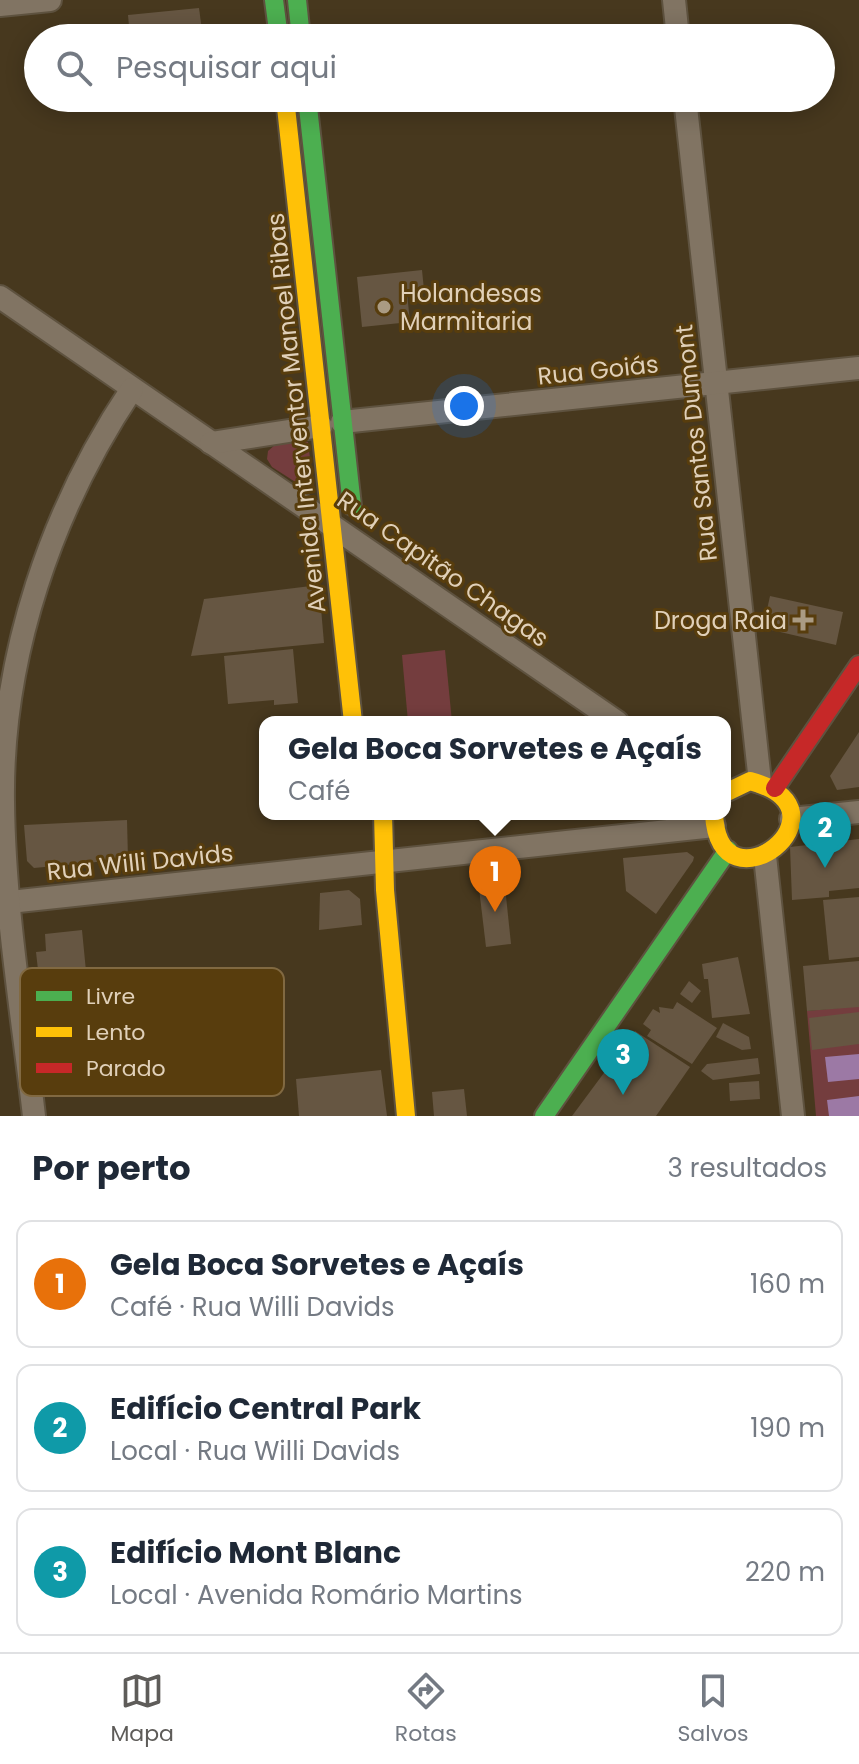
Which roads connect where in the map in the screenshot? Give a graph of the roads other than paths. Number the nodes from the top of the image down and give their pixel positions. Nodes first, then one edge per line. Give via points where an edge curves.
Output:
1 (50, 0) edge
2 (274, 0) edge
3 (297, 0) edge
4 (674, 0) edge
5 (0, 5) edge
6 (277, 24) edge
7 (300, 24) edge
8 (677, 24) edge
9 (287, 112) edge
10 (308, 112) edge
11 (686, 112) edge
12 (0, 297) edge
13 (859, 368) edge
14 (715, 384) junction
15 (132, 389) junction
16 (332, 424) junction
17 (211, 443) junction
18 (333, 524) junction
19 (356, 541) junction
20 (359, 571) dead end
21 (859, 665) edge
22 (859, 695) edge
23 (352, 716) edge
24 (608, 716) edge
25 (731, 789) edge
26 (778, 798) junction
27 (859, 812) edge
28 (382, 820) edge
29 (714, 820) edge
30 (364, 839) dead end
31 (728, 850) junction
32 (377, 862) junction
33 (750, 862) junction
34 (5, 903) edge
35 (20, 1013) edge
36 (31, 1096) edge
37 (34, 1116) edge
38 (406, 1116) edge
39 (544, 1116) edge
40 (793, 1116) edge

1 - 5 street
2 - 6 street
3 - 7 street
4 - 8 street
9 - 16 street, Avenida Interventor Manoel Ribas
10 - 16 street, Avenida Interventor Manoel Ribas
11 - 14 street, Rua Santos Dumont
12 - 15 street, Rua Capitão Chagas
13 - 14 street, Rua Goiás
14 - 16 street, Rua Goiás
14 - 26 street, Rua Santos Dumont
15 - 17 street, Rua Capitão Chagas
15 - 34 street via 85,465 60,518 26,630 9,720 3,797
16 - 17 street, Rua Goiás
16 - 18 street, Avenida Interventor Manoel Ribas
16 - 19 street, Avenida Interventor Manoel Ribas
17 - 18 street, Rua Capitão Chagas
18 - 19 street, Rua Capitão Chagas
18 - 23 street, Avenida Interventor Manoel Ribas
19 - 20 street, Avenida Interventor Manoel Ribas
19 - 24 street, Rua Capitão Chagas
21 - 26 street
22 - 26 street
25 - 26 street via 741,783
26 - 27 street
26 - 33 street via 784,842
28 - 32 street
29 - 31 street
29 - 32 street, Rua Willi Davids
30 - 32 street
31 - 33 street
31 - 39 street via 574,1090
32 - 34 street, Rua Willi Davids
32 - 38 street via 385,890
33 - 40 street
34 - 35 street
36 - 37 street

